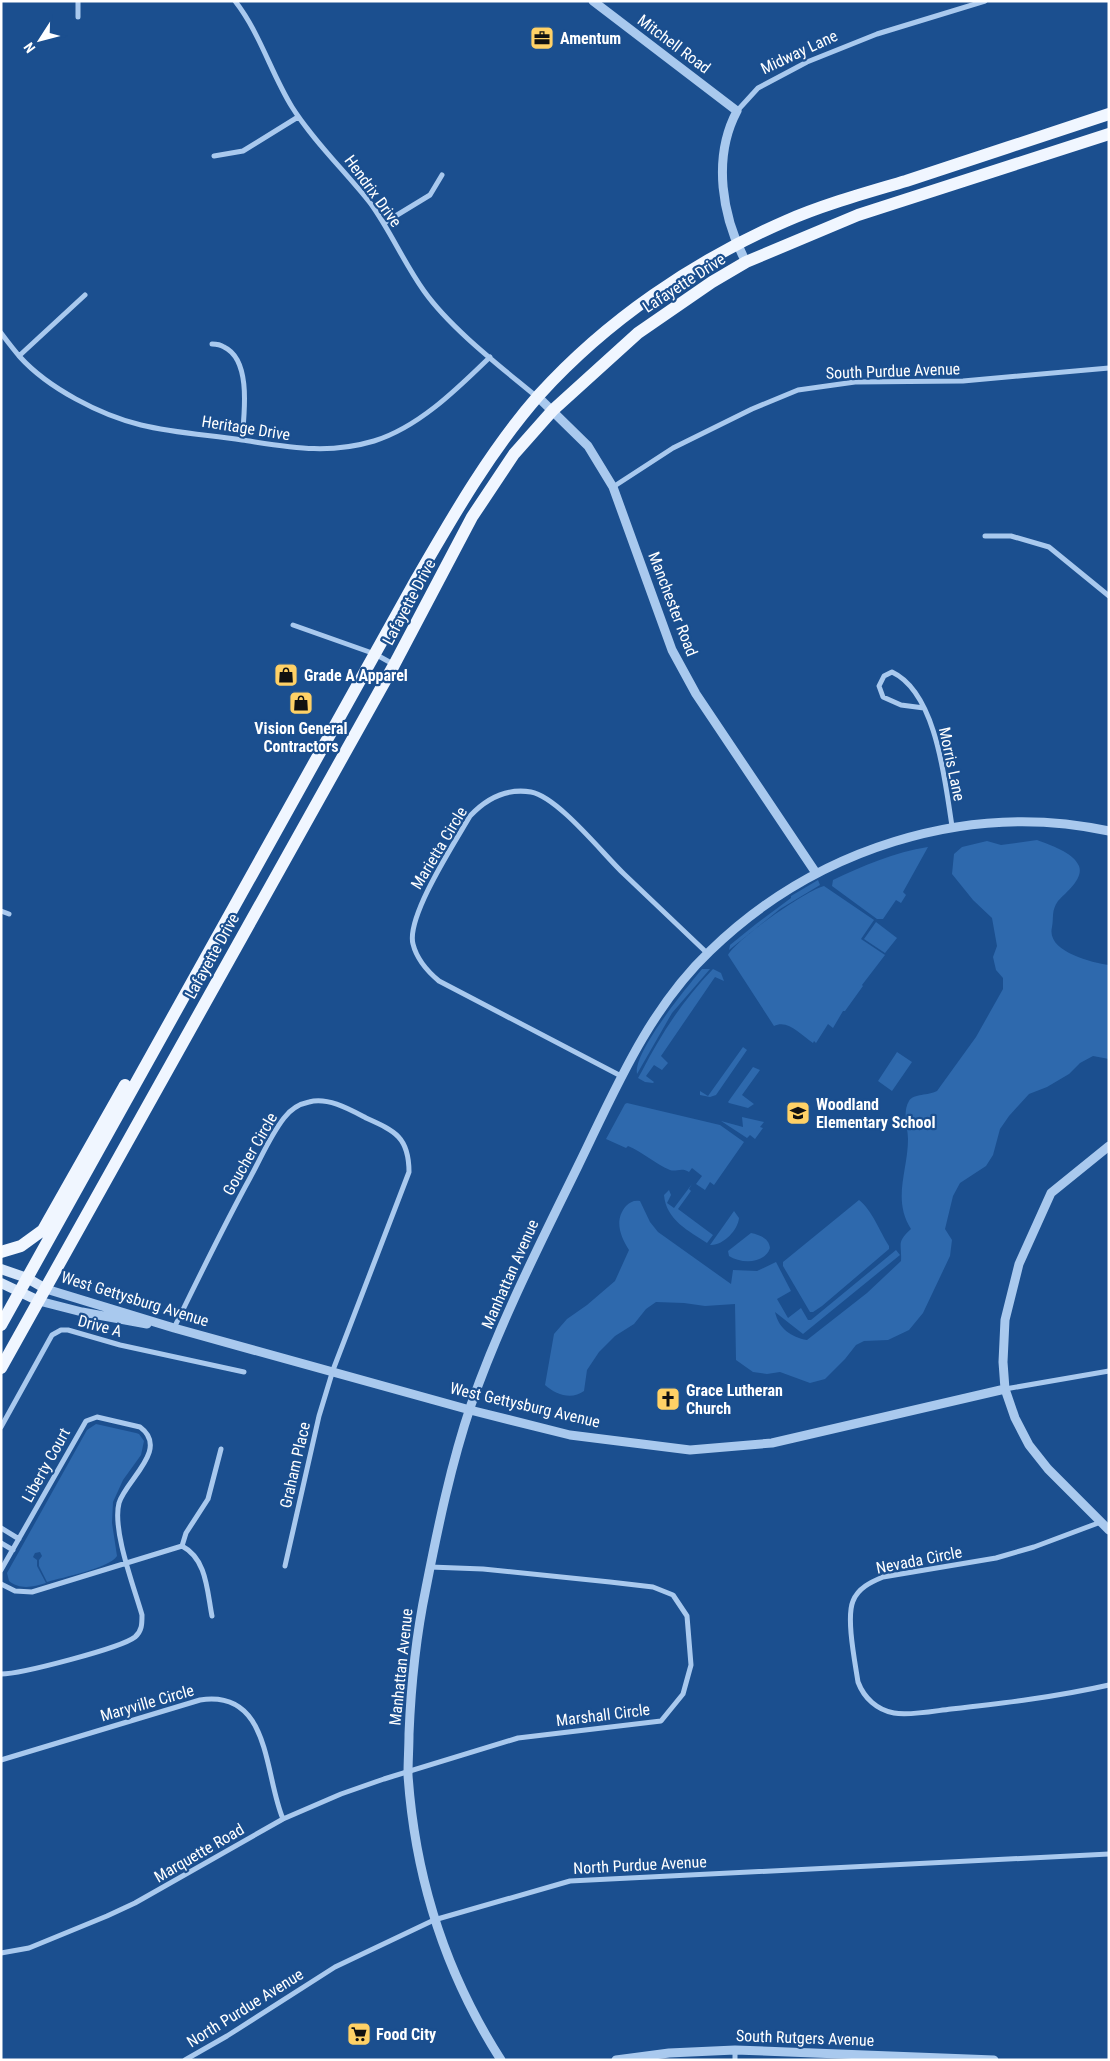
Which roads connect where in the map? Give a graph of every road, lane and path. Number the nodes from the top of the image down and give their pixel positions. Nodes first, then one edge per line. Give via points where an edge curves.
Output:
1 (78, 1) edge
2 (235, 1) edge
3 (593, 1) edge
4 (985, 1) edge
5 (78, 17) dead end
6 (737, 111) junction
7 (1109, 114) edge
8 (298, 117) junction
9 (1109, 134) edge
10 (214, 156) dead end
11 (442, 175) dead end
12 (384, 223) junction
13 (737, 245) junction
14 (746, 262) junction
15 (85, 295) dead end
16 (1, 332) edge
17 (212, 344) dead end
18 (19, 356) junction
19 (490, 357) junction
20 (1109, 368) edge
21 (538, 397) junction
22 (553, 410) junction
23 (242, 440) junction
24 (613, 487) junction
25 (985, 536) dead end
26 (1109, 596) edge
27 (294, 625) dead end
28 (375, 654) junction
29 (394, 665) junction
30 (924, 708) junction
31 (952, 826) junction
32 (1109, 831) edge
33 (816, 873) junction
34 (1, 911) edge
35 (9, 914) dead end
36 (707, 953) junction
37 (161, 1038) junction
38 (621, 1076) junction
39 (1109, 1146) edge
40 (1, 1252) edge
41 (1, 1269) edge
42 (27, 1278) junction
43 (1, 1283) edge
44 (46, 1288) junction
45 (20, 1291) junction
46 (39, 1301) junction
47 (1, 1325) edge
48 (174, 1328) junction
49 (1, 1368) edge
50 (333, 1370) junction
51 (1109, 1371) edge
52 (244, 1372) dead end
53 (1005, 1389) junction
54 (470, 1410) junction
55 (1, 1426) edge
56 (221, 1449) dead end
57 (1101, 1522) junction
58 (1, 1528) edge
59 (1109, 1530) edge
60 (19, 1539) junction
61 (1, 1543) edge
62 (182, 1546) junction
63 (13, 1550) junction
64 (127, 1562) junction
65 (285, 1566) dead end
66 (430, 1567) junction
67 (1, 1570) edge
68 (1, 1584) edge
69 (212, 1616) dead end
70 (1, 1674) edge
71 (1109, 1685) edge
72 (1, 1760) edge
73 (408, 1772) junction
74 (283, 1819) junction
75 (1109, 1854) edge
76 (434, 1920) junction
77 (1, 1953) edge
78 (735, 2055) edge
79 (185, 2060) edge
80 (501, 2060) edge
81 (616, 2060) edge
82 (994, 2060) edge

1 - 5 street
2 - 8 street, Hendrix Drive via 248,19
3 - 6 street, Mitchell Road
4 - 6 street, Midway Lane via 877,34 807,62 758,88
6 - 13 street, Midway Lane via 725,138 722,169
7 - 13 main road, Lafayette Drive via 818,208
8 - 10 street via 243,151
8 - 12 street, Hendrix Drive via 350,177
9 - 14 main road, Lafayette Drive via 858,215
11 - 12 street via 430,195
12 - 19 street, Hendrix Drive via 425,293
13 - 14 street, Midway Lane
13 - 21 main road, Lafayette Drive via 682,276 615,323
14 - 22 main road, Lafayette Drive via 638,332
15 - 18 street
16 - 18 street, Heritage Drive
17 - 23 street via 225,347 242,370 245,394
18 - 23 street, Heritage Drive via 35,372 65,392 115,417 142,425
19 - 21 street, Hendrix Drive
19 - 23 street, Heritage Drive via 429,411 375,440 325,449 291,448
20 - 24 street, South Purdue Avenue via 963,381 856,382 798,390 673,448
21 - 22 street, Manchester Road
21 - 28 main road, Lafayette Drive via 470,488
22 - 24 street, Manchester Road via 588,446
22 - 29 main road, Lafayette Drive via 514,454 472,517
24 - 33 street, Manchester Road via 672,650 696,694
25 - 26 street via 1011,536 1049,547
27 - 28 street
28 - 29 street
28 - 37 main road, Lafayette Drive
29 - 44 main road, Lafayette Drive
30 - 30 street, Morris Lane via 901,705 883,697 879,686 884,676 892,672 897,675 916,694
30 - 31 street, Morris Lane via 930,718 941,761
31 - 32 street, Manhattan Avenue via 1034,823
31 - 33 street, Manhattan Avenue via 878,846
33 - 36 street, Manhattan Avenue via 766,904
34 - 35 street
36 - 38 street, Manhattan Avenue via 672,993
36 - 38 street, Marietta Circle via 546,799 532,792 508,792 480,806 470,816 421,903 412,928 412,943 420,960 439,981
37 - 40 main road via 142,1056 43,1230 22,1246
37 - 42 main road, Lafayette Drive
38 - 54 street, Manhattan Avenue via 534,1254
39 - 53 street via 1051,1193 1019,1264 1005,1320
41 - 42 main road
42 - 44 main road
42 - 45 main road, Lafayette Drive
43 - 45 main road
44 - 46 main road, Lafayette Drive
44 - 48 street, West Gettysburg Avenue
45 - 46 main road
45 - 47 main road, Lafayette Drive
46 - 48 street via 90,1314
46 - 49 main road, Lafayette Drive
48 - 50 street, West Gettysburg Avenue
48 - 50 street, Goucher Circle via 220,1232 284,1117 296,1107 322,1100 389,1128 400,1137 409,1160 409,1172
50 - 54 street, West Gettysburg Avenue
50 - 65 street, Graham Place via 319,1416
51 - 53 street
52 - 55 street, Drive A via 61,1330 52,1335
53 - 54 street, West Gettysburg Avenue via 772,1443 690,1450 570,1435
53 - 57 street via 1029,1445 1048,1469
54 - 66 street, Manhattan Avenue
56 - 62 street via 208,1500
57 - 59 street
57 - 71 street, Nevada Circle via 996,1558 883,1577 860,1590 851,1612 861,1691 877,1706 894,1713 1022,1702
58 - 60 street
60 - 63 street, Liberty Court
60 - 64 street, Liberty Court via 83,1424 97,1418 140,1428 151,1442 146,1460 122,1495 118,1510 120,1537
61 - 63 street
62 - 64 street
62 - 69 street via 200,1564
63 - 67 street, Liberty Court
64 - 68 street via 32,1592 15,1591
64 - 70 street, Liberty Court via 142,1615 141,1628 136,1636 129,1641 25,1672
66 - 73 street, Manhattan Avenue via 411,1689
66 - 73 street, Marshall Circle via 483,1569 653,1587 673,1595 687,1616 691,1666 684,1694 661,1721 518,1738
72 - 74 street, Maryville Circle via 200,1700 218,1700 241,1708 257,1726
73 - 74 street, Marquette Road via 341,1794
73 - 76 street, Manhattan Avenue via 421,1869
74 - 77 street, Marquette Road via 135,1904 29,1948
75 - 76 street, North Purdue Avenue via 570,1881
76 - 79 street, North Purdue Avenue via 335,1967
76 - 80 street, Manhattan Avenue via 474,2013
78 - 81 street, South Rutgers Avenue via 669,2053
78 - 82 street, South Rutgers Avenue

